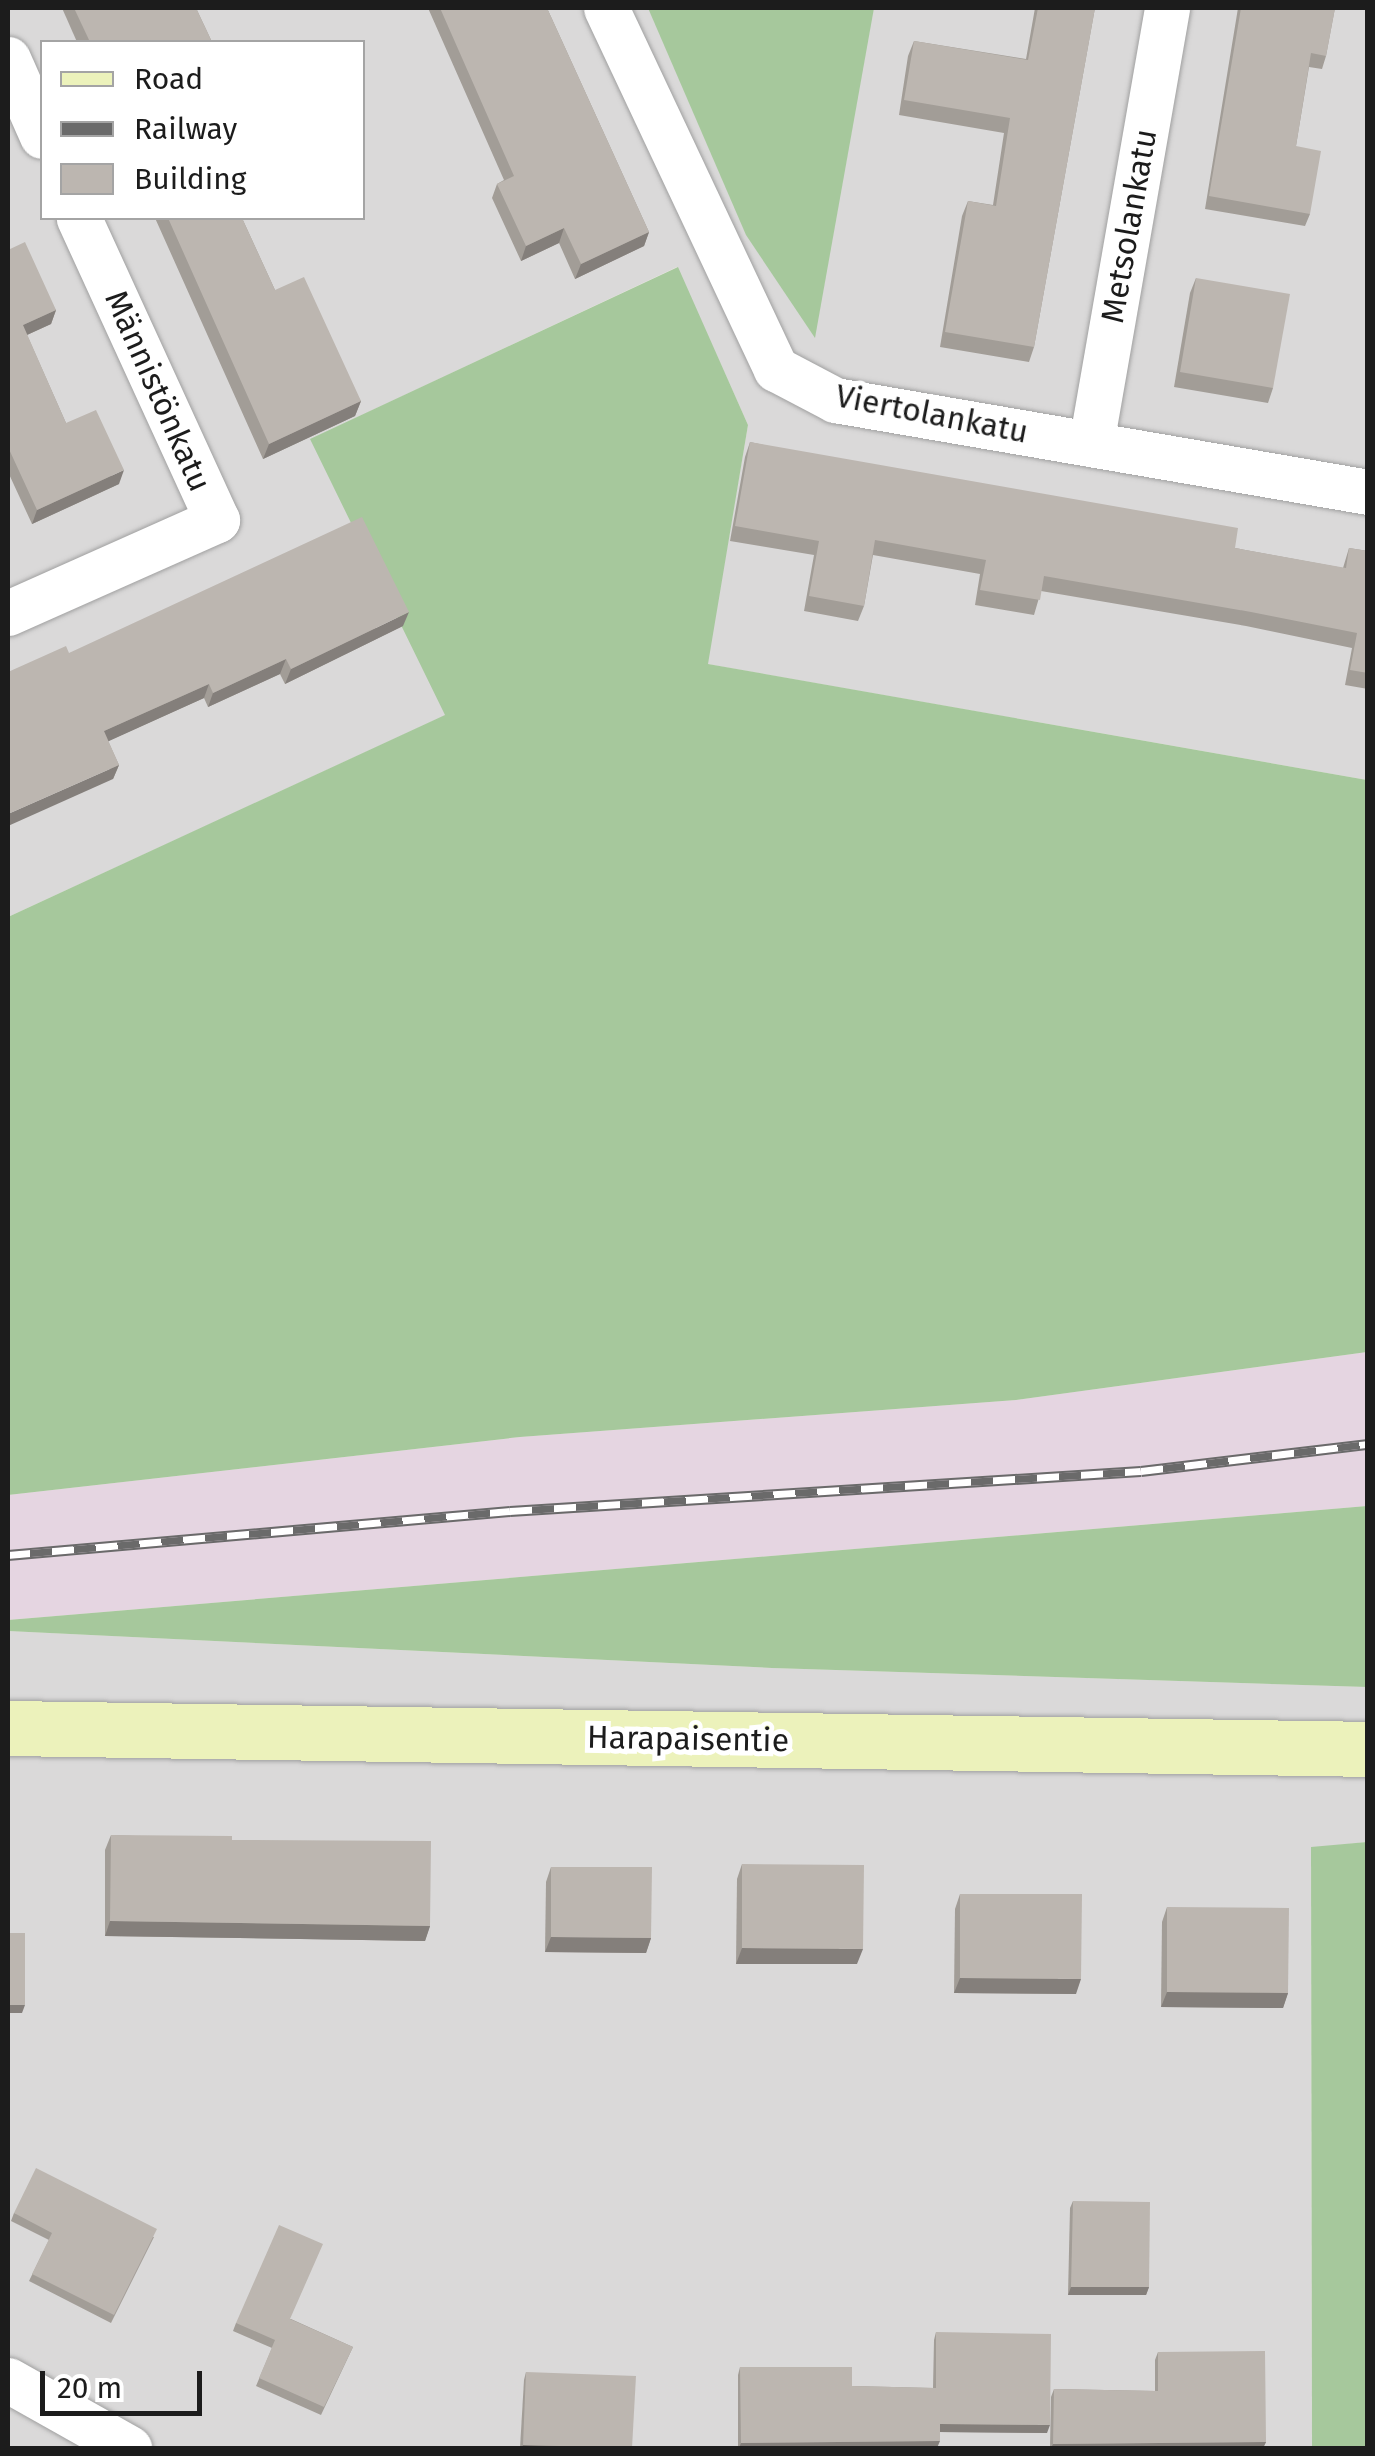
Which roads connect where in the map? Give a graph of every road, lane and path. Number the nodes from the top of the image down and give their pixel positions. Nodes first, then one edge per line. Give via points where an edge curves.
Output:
1 (606, 8) edge
2 (1167, 8) edge
3 (8, 60) edge
4 (40, 132) edge
5 (80, 220) edge
6 (1091, 444) junction
7 (1368, 492) edge
8 (8, 613) edge
9 (8, 1728) edge
10 (1368, 1749) edge
11 (8, 2380) edge
12 (129, 2448) edge

1 - 6 street, Viertolankatu via 776,369 835,400
2 - 6 street, Metsolankatu
3 - 4 street
5 - 8 street, Männistönkatu via 217,520
6 - 7 street, Viertolankatu
9 - 10 main road, Harapaisentie
11 - 12 street

